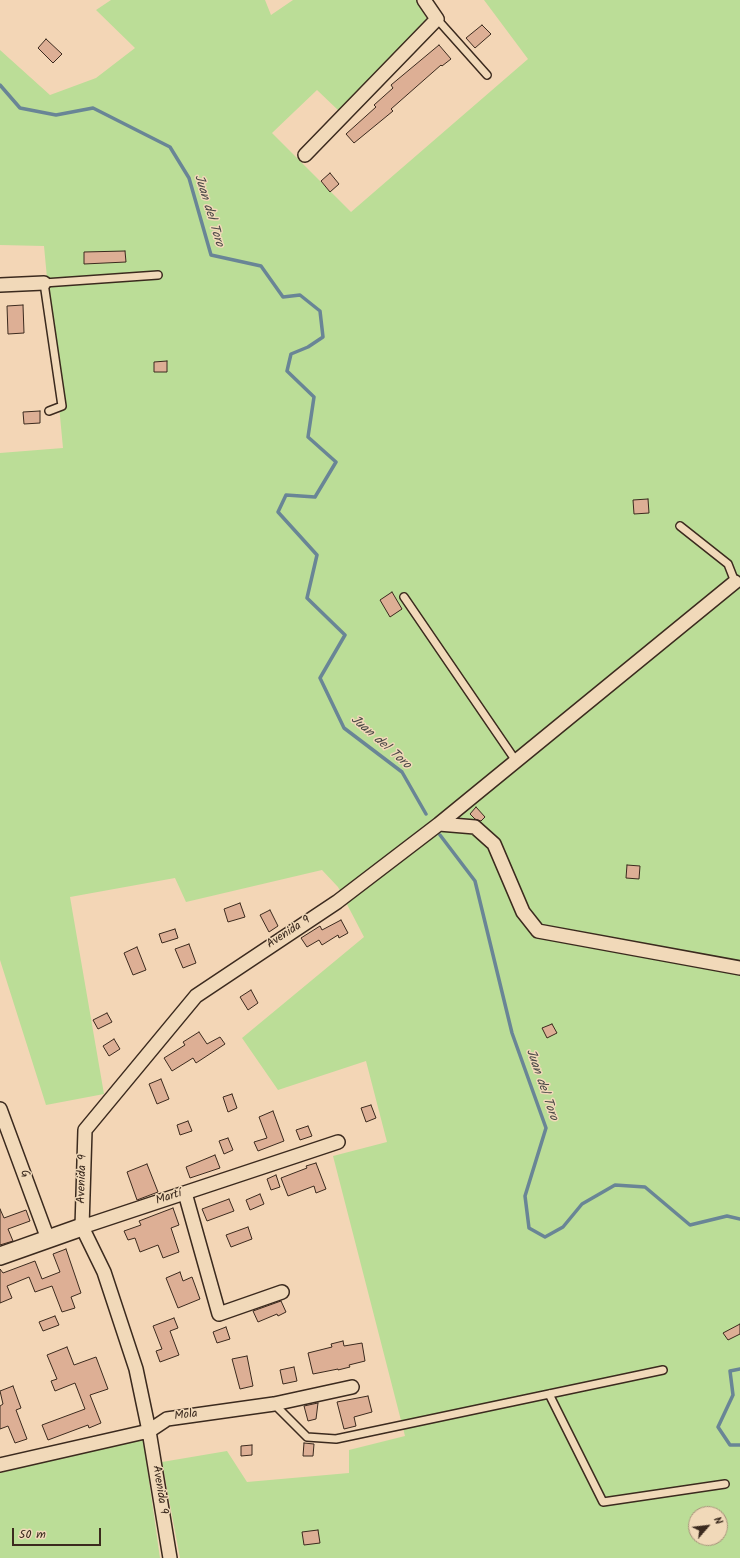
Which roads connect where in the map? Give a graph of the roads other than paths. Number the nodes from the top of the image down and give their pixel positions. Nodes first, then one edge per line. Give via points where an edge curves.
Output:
1 (424, 0) edge
2 (437, 20) junction
3 (487, 75) dead end
4 (305, 155) dead end
5 (158, 275) dead end
6 (44, 283) junction
7 (0, 285) edge
8 (49, 411) dead end
9 (680, 526) dead end
10 (735, 582) joint
11 (404, 597) dead end
12 (516, 761) junction
13 (439, 824) junction
14 (740, 968) edge
15 (0, 1109) edge
16 (338, 1142) dead end
17 (185, 1193) junction
18 (82, 1227) junction
19 (48, 1239) junction
20 (0, 1256) edge
21 (282, 1292) dead end
22 (663, 1370) dead end
23 (352, 1387) dead end
24 (549, 1394) junction
25 (274, 1404) junction
26 (150, 1431) junction
27 (0, 1465) edge
28 (725, 1484) dead end
29 (170, 1558) edge

1 - 2 street
2 - 3 lane
2 - 4 street
5 - 6 lane
6 - 7 street
6 - 8 lane via 62,406
9 - 10 lane via 728,564
10 - 12 street, Avenida 9
11 - 12 lane
12 - 13 street, Avenida 9
13 - 14 street via 475,827 494,844 523,912 538,931
13 - 18 street, Avenida 9 via 337,902 196,996 85,1130
15 - 19 street, G
16 - 17 street, Martí
17 - 18 street, Martí
17 - 21 street via 218,1314
18 - 19 street, Martí
18 - 26 street, Avenida 9 via 104,1272 134,1362
19 - 20 street, Martí
22 - 24 lane
23 - 25 street, Mola
24 - 25 lane via 336,1439 307,1437
24 - 28 lane via 603,1502
25 - 26 street, Mola via 166,1419
26 - 27 street, Mola
26 - 29 street, Avenida 9

